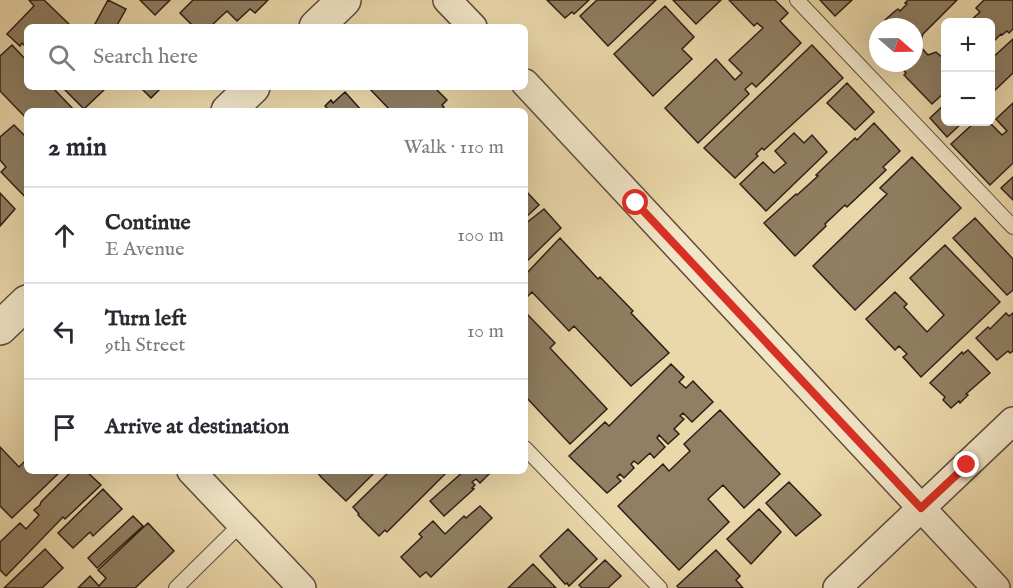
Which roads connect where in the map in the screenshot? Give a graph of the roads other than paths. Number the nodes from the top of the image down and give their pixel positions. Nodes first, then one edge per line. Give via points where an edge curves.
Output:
1 (344, 0) edge
2 (447, 0) edge
3 (797, 0) edge
4 (319, 24) edge
5 (470, 24) edge
6 (528, 86) edge
7 (250, 90) edge
8 (231, 108) edge
9 (1013, 227) edge
10 (24, 305) edge
11 (0, 328) edge
12 (1013, 421) edge
13 (528, 451) edge
14 (194, 474) edge
15 (921, 508) junction
16 (241, 524) junction
17 (176, 588) edge
18 (302, 588) edge
19 (660, 588) edge
20 (837, 588) edge
21 (996, 588) edge

1 - 4 street
2 - 5 street
3 - 9 lane
6 - 15 street
7 - 8 street
10 - 11 street
12 - 15 street
13 - 19 lane
14 - 16 street
15 - 20 street
15 - 21 street
16 - 17 lane
16 - 18 street

